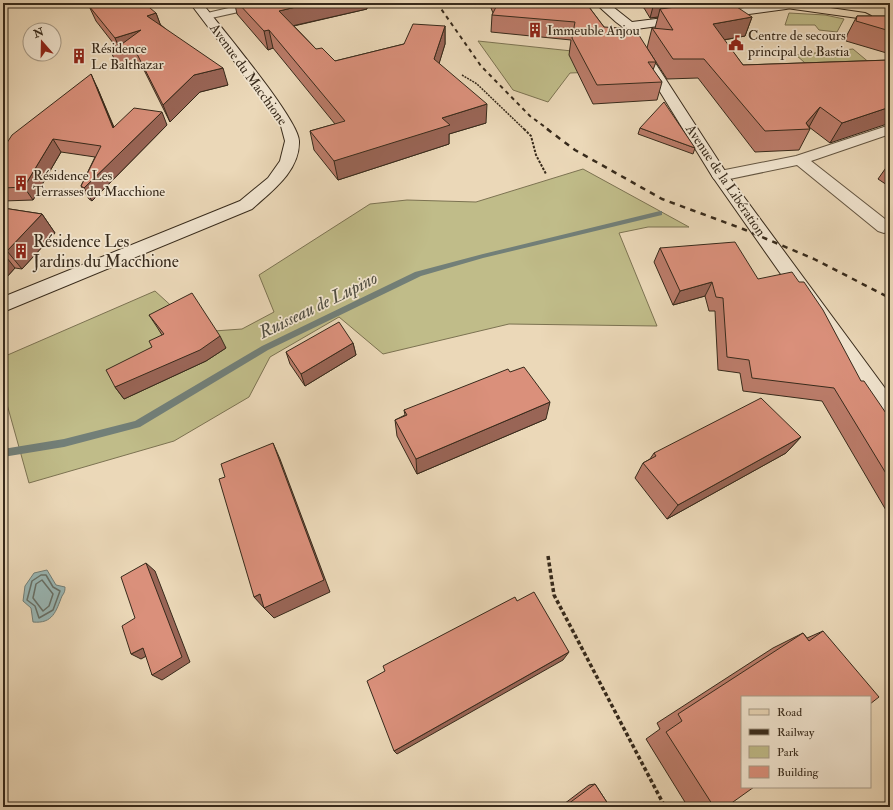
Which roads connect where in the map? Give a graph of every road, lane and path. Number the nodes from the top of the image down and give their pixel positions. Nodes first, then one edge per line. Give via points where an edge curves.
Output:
1 (196, 3) edge
2 (266, 3) edge
3 (601, 3) edge
4 (772, 3) edge
5 (822, 3) edge
6 (787, 4) edge
7 (735, 8) edge
8 (207, 16) junction
9 (865, 16) junction
10 (878, 20) edge
11 (630, 26) junction
12 (462, 75) dead end
13 (890, 129) edge
14 (800, 160) junction
15 (546, 174) dead end
16 (720, 176) junction
17 (884, 227) dead end
18 (3, 306) edge
19 (890, 412) edge
20 (548, 556) dead end
21 (665, 807) edge

1 - 8 main road, Avenue du Macchione
2 - 8 main road
3 - 11 main road
4 - 6 main road
5 - 9 main road
6 - 7 main road
6 - 9 main road
7 - 11 main road
8 - 18 main road, Avenue du Macchione via 288,126 292,141 288,161 274,181 246,205
9 - 10 main road
11 - 16 main road, Avenue de la Libération via 631,35
12 - 15 path via 477,84 531,136 536,155
13 - 14 main road
14 - 16 main road
14 - 17 main road
16 - 19 main road, Avenue de la Libération
20 - 21 path via 554,595

